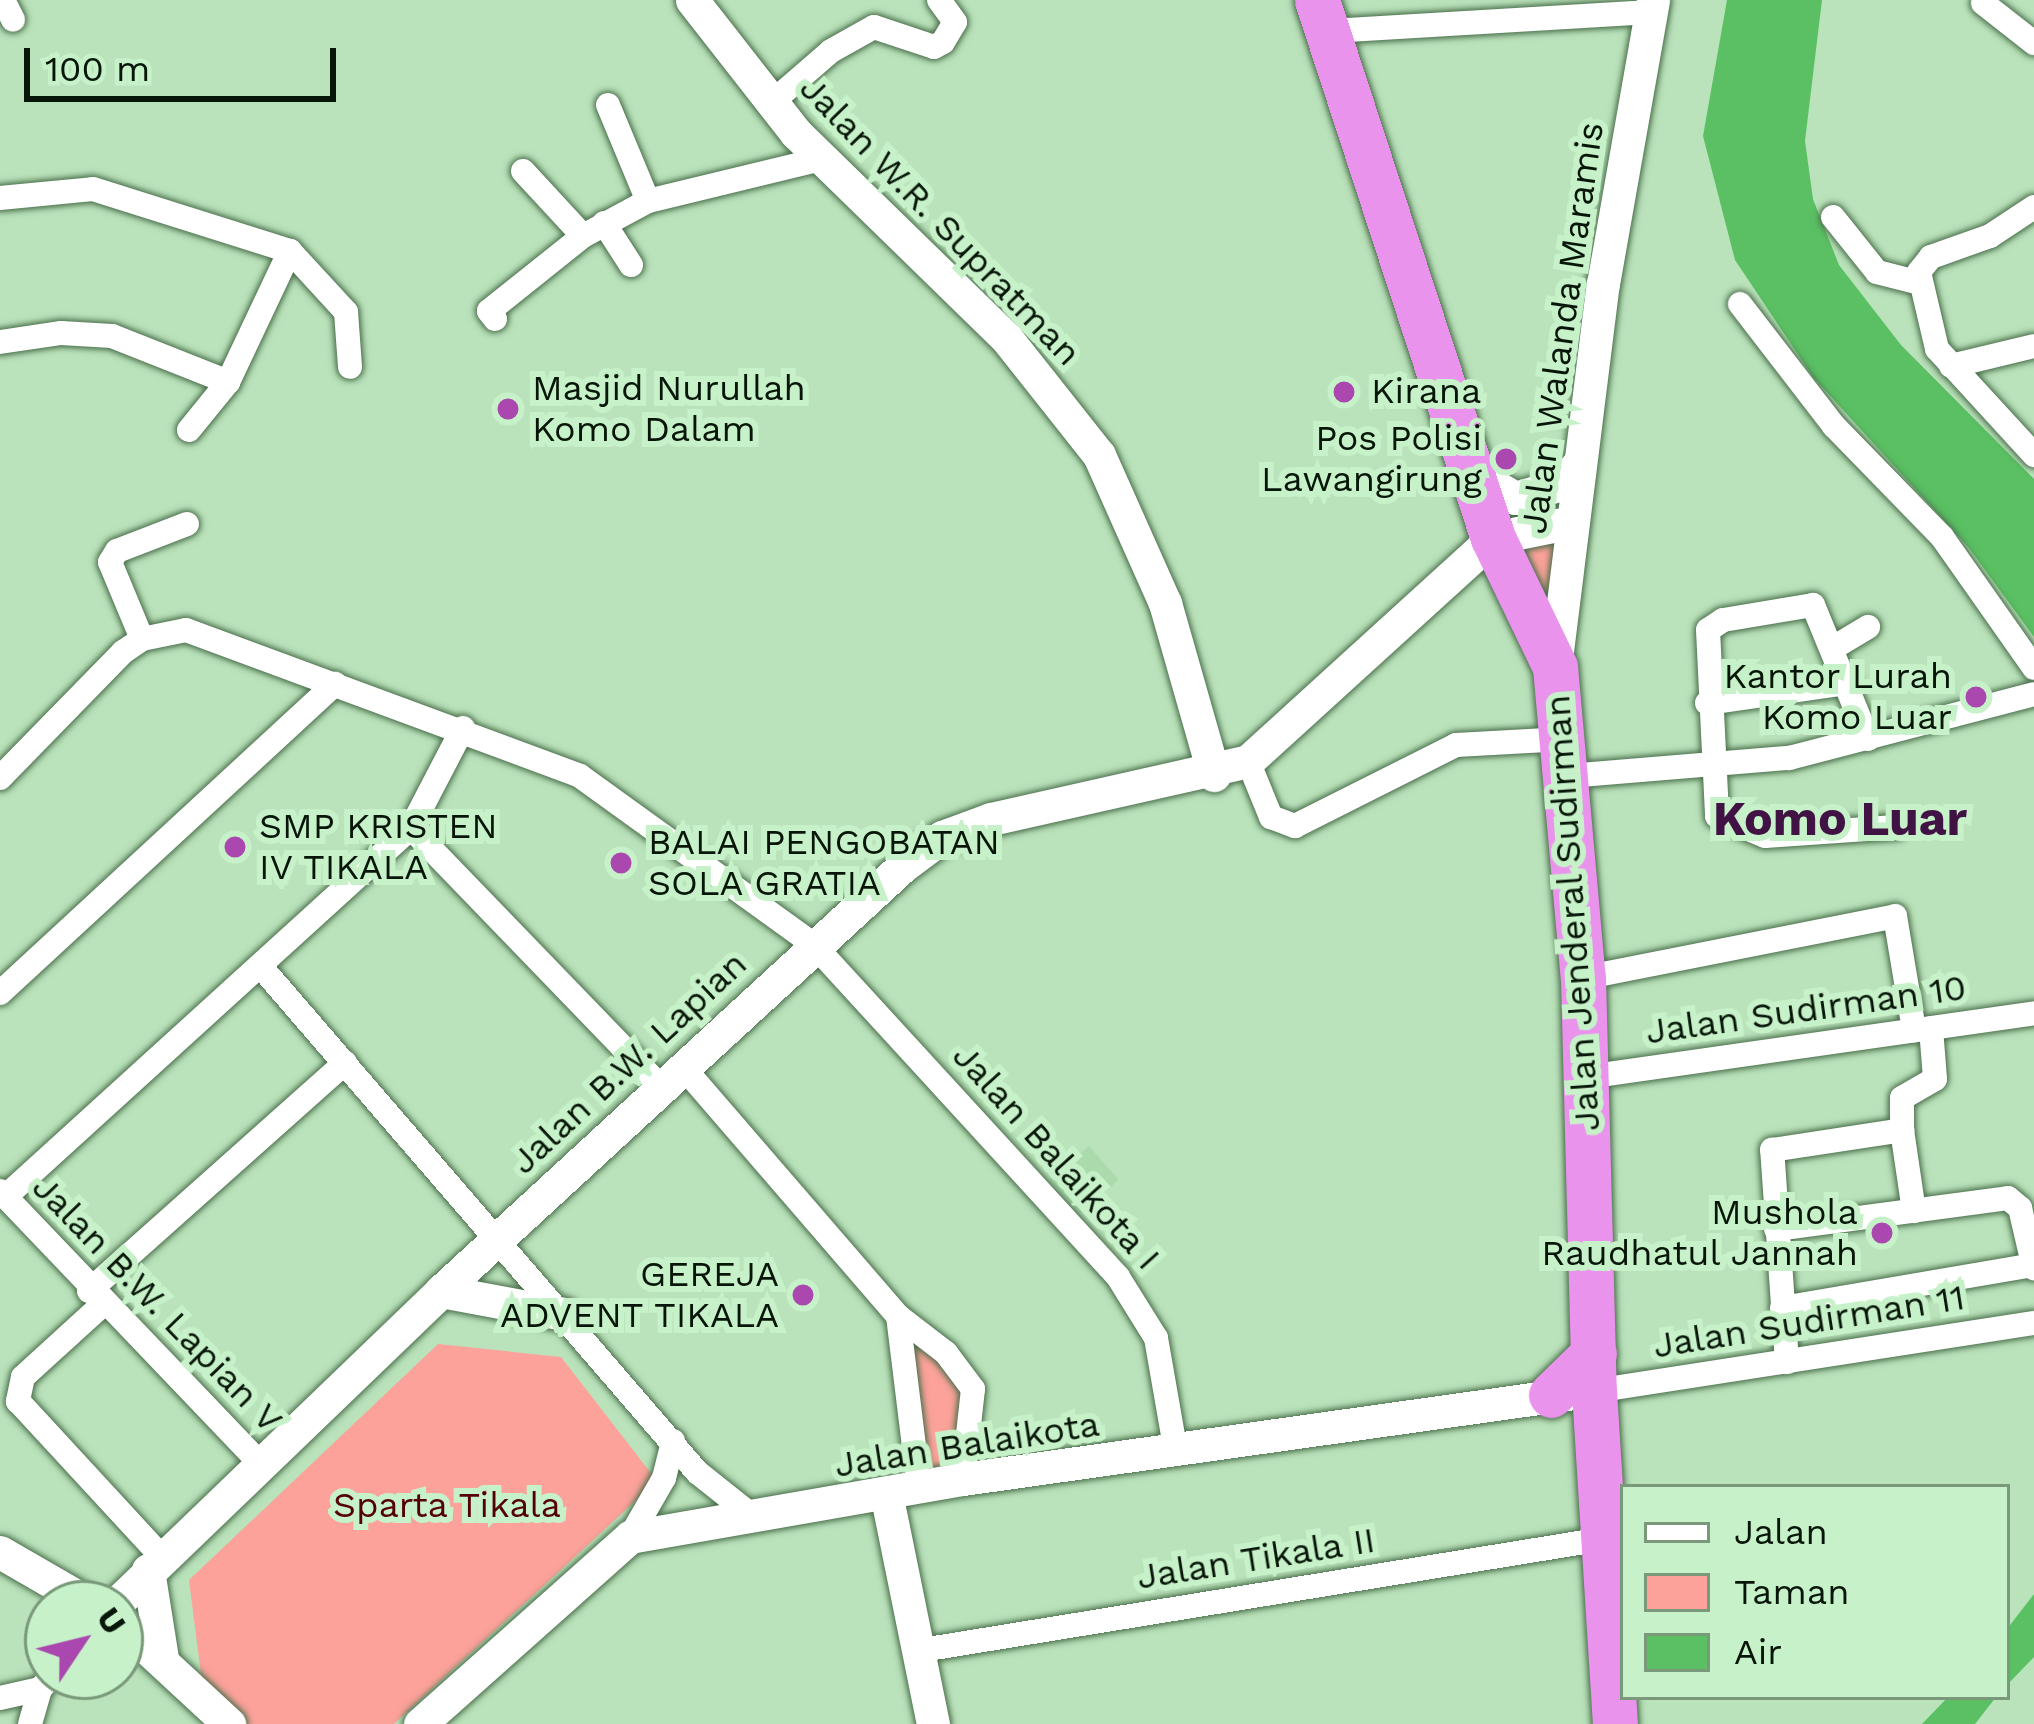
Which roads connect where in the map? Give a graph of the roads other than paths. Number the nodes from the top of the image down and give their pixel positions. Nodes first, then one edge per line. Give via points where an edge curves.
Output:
1 (692, 0) edge
2 (939, 0) edge
3 (1983, 3) dead end
4 (1652, 6) edge
5 (1471, 12) edge
6 (1324, 15) edge
7 (2034, 43) edge
8 (771, 103) junction
9 (608, 106) dead end
10 (821, 159) junction
11 (523, 171) dead end
12 (0, 198) edge
13 (648, 201) junction
14 (2034, 207) edge
15 (1833, 217) dead end
16 (594, 230) junction
17 (290, 251) junction
18 (631, 265) dead end
19 (1920, 283) junction
20 (1740, 304) dead end
21 (494, 319) dead end
22 (0, 342) edge
23 (2034, 346) edge
24 (1951, 366) junction
25 (350, 367) dead end
26 (228, 382) junction
27 (189, 430) dead end
28 (2034, 455) edge
29 (1580, 463) junction
30 (1472, 472) junction
31 (1571, 522) junction
32 (188, 524) dead end
33 (1493, 538) junction
34 (1868, 627) dead end
35 (142, 639) junction
36 (1833, 648) junction
37 (1555, 667) junction
38 (2034, 668) edge
39 (1848, 683) junction
40 (334, 684) junction
41 (2034, 694) edge
42 (1707, 703) junction
43 (463, 728) junction
44 (1868, 739) junction
45 (1566, 758) junction
46 (1249, 761) junction
47 (1712, 770) junction
48 (1214, 775) junction
49 (0, 778) edge
50 (1896, 826) dead end
51 (411, 828) junction
52 (813, 944) junction
53 (262, 968) junction
54 (1583, 978) junction
55 (0, 993) edge
56 (2034, 1013) edge
57 (1922, 1029) junction
58 (345, 1063) junction
59 (672, 1077) junction
60 (1587, 1077) junction
61 (1902, 1130) junction
62 (2, 1194) edge
63 (1914, 1211) junction
64 (1775, 1228) junction
65 (501, 1237) junction
66 (2034, 1266) edge
67 (440, 1291) junction
68 (95, 1298) junction
69 (1782, 1308) junction
70 (564, 1314) junction
71 (898, 1316) junction
72 (2034, 1323) edge
73 (1787, 1362) junction
74 (1580, 1380) junction
75 (673, 1441) junction
76 (1176, 1454) junction
77 (262, 1465) junction
78 (963, 1479) junction
79 (902, 1490) junction
80 (758, 1520) junction
81 (630, 1538) junction
82 (0, 1552) edge
83 (155, 1563) junction
84 (1614, 1566) edge
85 (48, 1580) edge
86 (139, 1580) edge
87 (144, 1643) edge
88 (916, 1651) junction
89 (162, 1658) junction
90 (229, 1724) edge
91 (420, 1724) edge
92 (933, 1724) edge
93 (1615, 1724) edge

1 - 8 street, Jalan W.R. Supratman
2 - 8 street via 956,22 934,47 874,27 831,51
3 - 7 street
4 - 5 street
4 - 29 street, Jalan Walanda Maramis
5 - 6 street
6 - 30 highway, Jalan Jenderal Sudirman
8 - 10 street, Jalan W.R. Supratman
9 - 13 street
10 - 13 street
10 - 48 street, Jalan W.R. Supratman via 1006,339 1100,455 1165,603
11 - 16 street
12 - 17 street via 93,189
13 - 16 street
14 - 19 street via 1990,236 1931,257
15 - 19 street via 1877,272
16 - 18 street
16 - 21 street via 489,311
17 - 25 street via 346,312
17 - 26 street
19 - 24 street via 1929,326
20 - 38 street via 1834,426 1942,537
22 - 26 street via 112,336
23 - 24 street
24 - 28 street
26 - 27 street
29 - 30 street via 1562,484 1515,498
29 - 31 street, Jalan Walanda Maramis
30 - 33 highway, Jalan Jenderal Sudirman
31 - 33 street
31 - 37 street, Jalan Walanda Maramis
32 - 35 street via 117,551 110,562
33 - 37 highway, Jalan Jenderal Sudirman
33 - 46 street, Jalan B.W. Lapian
34 - 36 street
35 - 40 street, Jalan Balaikota I via 186,630 213,636
35 - 49 street
36 - 39 street
36 - 42 street via 1809,604 1723,620 1704,637
37 - 45 highway, Jalan Jenderal Sudirman
39 - 42 street
39 - 44 street
40 - 43 street, Jalan Balaikota I
40 - 55 street
41 - 44 street
42 - 47 street
43 - 51 street
43 - 52 street, Jalan Balaikota I via 620,800
44 - 47 street
45 - 46 street via 1456,745 1295,826 1271,817
45 - 47 street
45 - 54 highway, Jalan Jenderal Sudirman
46 - 48 street, Jalan B.W. Lapian
47 - 50 street via 1717,816 1743,831 1789,836
48 - 52 street, Jalan B.W. Lapian via 1056,802 942,837
51 - 53 street
51 - 59 street
52 - 59 street, Jalan B.W. Lapian
52 - 76 street, Jalan Balaikota I via 1142,1308 1163,1360
53 - 58 street
53 - 62 street
54 - 57 street via 1895,916
54 - 60 highway, Jalan Jenderal Sudirman
56 - 57 street, Jalan Sudirman 10
57 - 60 street, Jalan Sudirman 10
57 - 61 street via 1935,1079 1902,1098
58 - 65 street
58 - 68 street
59 - 65 street, Jalan B.W. Lapian
59 - 71 street
60 - 74 highway, Jalan Jenderal Sudirman
61 - 63 street
61 - 64 street via 1774,1148
62 - 68 street, Jalan B.W. Lapian V
63 - 64 street
63 - 66 street via 2008,1198 2020,1208
64 - 69 street
65 - 67 street, Jalan B.W. Lapian
65 - 70 street
66 - 69 street
67 - 70 street
67 - 77 street, Jalan B.W. Lapian
68 - 77 street, Jalan B.W. Lapian V
68 - 83 street via 23,1377 18,1401
69 - 73 street
70 - 75 street
71 - 78 street via 946,1353 973,1389
71 - 79 street
72 - 73 street, Jalan Sudirman 11
73 - 74 street, Jalan Sudirman 11
74 - 76 street, Jalan Balaikota
74 - 84 highway, Jalan Jenderal Sudirman
75 - 80 street via 712,1487
75 - 81 street via 664,1478
76 - 78 street, Jalan Balaikota
77 - 83 street, Jalan B.W. Lapian
78 - 79 street, Jalan Balaikota
79 - 80 street, Jalan Balaikota
79 - 88 street
80 - 81 street, Jalan Balaikota
81 - 91 street
82 - 85 street
83 - 86 street, Jalan B.W. Lapian
83 - 89 street
84 - 88 street, Jalan Tikala II
84 - 93 highway, Jalan Jenderal Sudirman
87 - 89 street
88 - 92 street
89 - 90 street

